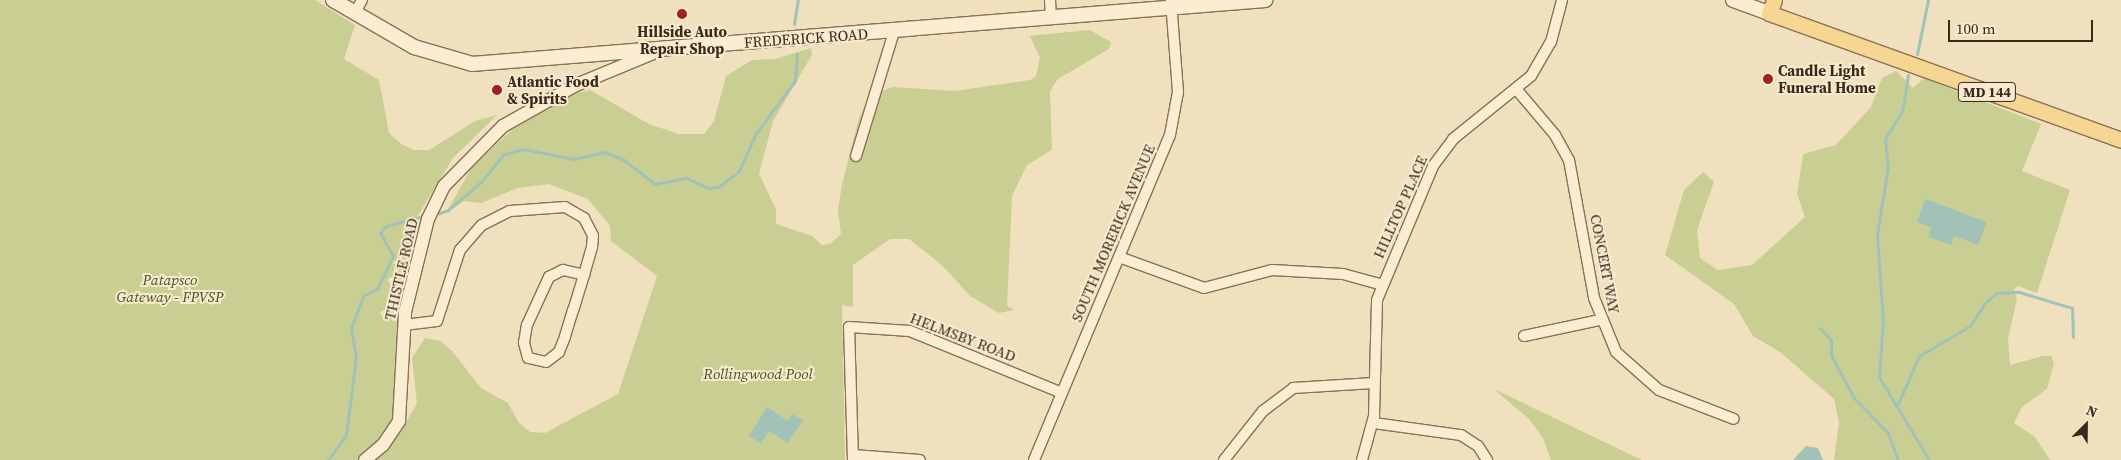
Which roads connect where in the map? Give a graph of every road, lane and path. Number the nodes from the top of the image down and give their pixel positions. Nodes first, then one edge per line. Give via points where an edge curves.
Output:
1 (332, 0) edge
2 (362, 0) edge
3 (1050, 0) edge
4 (1265, 0) edge
5 (1562, 0) edge
6 (1733, 0) edge
7 (1172, 4) edge
8 (1771, 7) edge
9 (355, 13) junction
10 (1051, 18) junction
11 (894, 32) junction
12 (663, 49) junction
13 (1517, 90) junction
14 (2121, 140) edge
15 (856, 156) dead end
16 (1119, 257) junction
17 (584, 275) junction
18 (1383, 285) junction
19 (1600, 320) junction
20 (404, 324) junction
21 (1524, 336) dead end
22 (1374, 383) junction
23 (1062, 393) junction
24 (1734, 419) dead end
25 (1374, 423) junction
26 (853, 457) edge
27 (364, 460) edge
28 (920, 460) edge
29 (1034, 460) edge
30 (1224, 460) edge
31 (1362, 460) edge
32 (1487, 460) edge

1 - 9 main road, FREDERICK ROAD
2 - 9 street
3 - 10 street
4 - 7 main road, FREDERICK ROAD
5 - 13 street, HILLTOP PLACE via 1551,42
6 - 8 main road, MD 144
7 - 10 main road, FREDERICK ROAD
7 - 16 street, SOUTH MORERICK AVENUE via 1175,119
8 - 14 main road, MD 144
9 - 12 main road, FREDERICK ROAD via 422,50 472,64
10 - 11 main road, FREDERICK ROAD
11 - 12 main road, FREDERICK ROAD
11 - 15 street
12 - 20 street, THISTLE ROAD via 576,85 503,126 452,176 429,216
13 - 18 street, HILLTOP PLACE via 1443,150
13 - 19 street, CONCERT WAY via 1569,160
16 - 18 street via 1204,288 1272,270 1343,274
16 - 23 street, SOUTH MORERICK AVENUE
17 - 17 street via 559,352 546,362 528,358 524,343 540,292 556,271
17 - 20 street via 593,236 584,218 553,205 510,211 482,225 460,250 437,321
18 - 22 street, HILLTOP PLACE via 1374,320
19 - 21 street
19 - 24 street, CONCERT WAY via 1616,352 1642,379
20 - 27 street, THISTLE ROAD via 399,420 383,446
22 - 25 street, HILLTOP PLACE
22 - 30 street via 1293,388 1269,405
23 - 26 street, HELMSBY ROAD via 910,331 849,327
23 - 29 street, SOUTH MORERICK AVENUE
25 - 31 street, HILLTOP PLACE
25 - 32 street via 1461,435 1478,446
26 - 28 street

